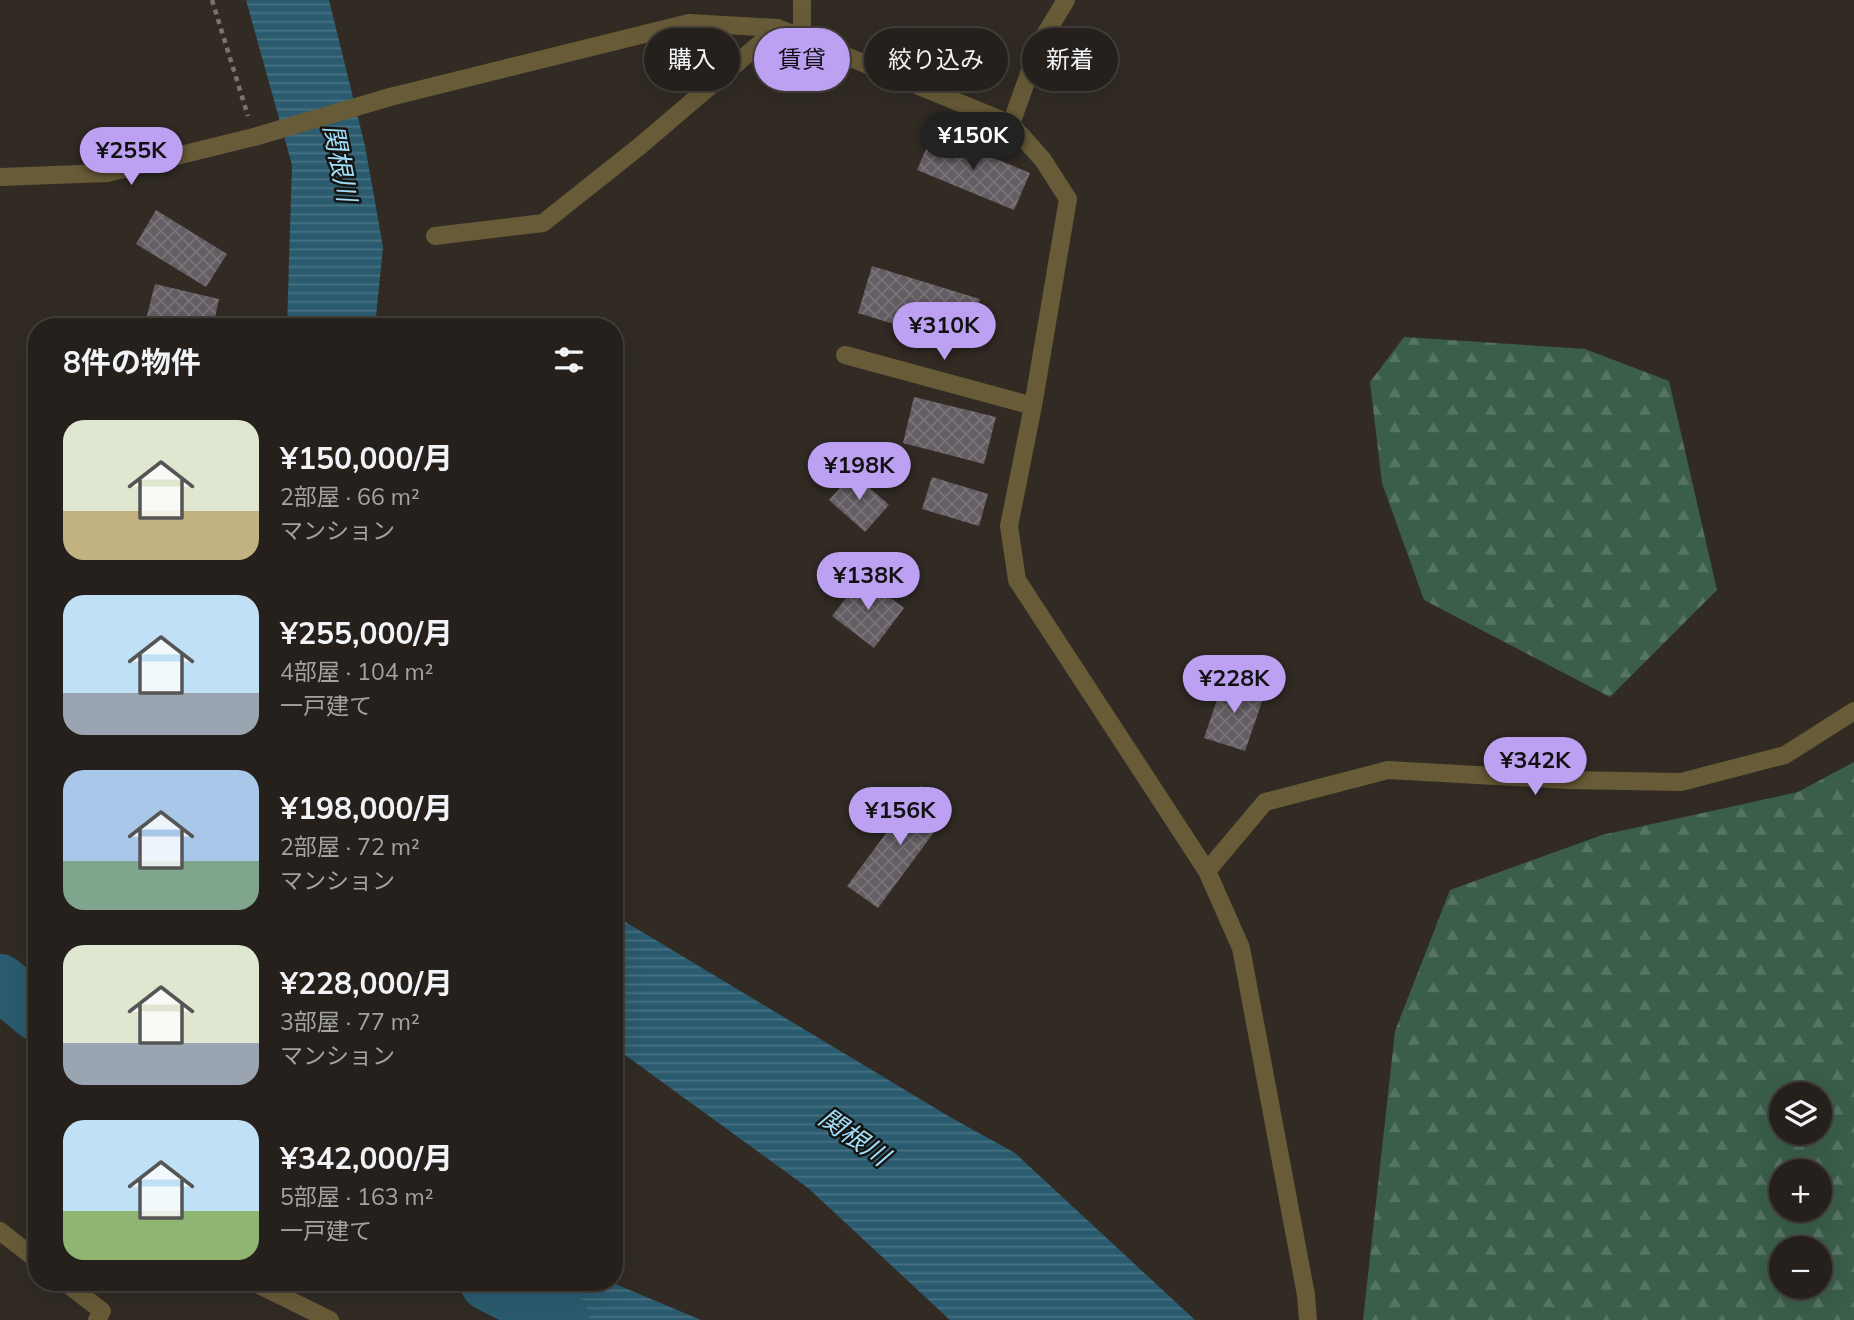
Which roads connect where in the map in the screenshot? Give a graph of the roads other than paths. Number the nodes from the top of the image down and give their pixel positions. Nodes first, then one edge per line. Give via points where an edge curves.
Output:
1 (802, 0) edge
2 (1066, 0) edge
3 (778, 28) edge
4 (802, 28) edge
5 (754, 49) edge
6 (850, 58) edge
7 (1011, 124) junction
8 (0, 177) edge
9 (435, 236) dead end
10 (845, 355) dead end
11 (1033, 406) junction
12 (1854, 711) edge
13 (1207, 871) junction
14 (0, 1231) edge
15 (28, 1253) edge
16 (76, 1291) edge
17 (271, 1291) edge
18 (97, 1320) edge
19 (330, 1320) edge
20 (1308, 1320) edge

1 - 4 street
2 - 7 street via 1040,43
3 - 8 street via 689,23 107,173
5 - 9 street via 543,223
6 - 7 street
7 - 11 street via 1044,160 1068,199
10 - 11 street
11 - 13 street via 1009,526 1017,580
12 - 13 street via 1785,755 1681,782 1388,770 1265,802
13 - 20 street via 1241,948
14 - 15 street
16 - 18 street via 102,1311
17 - 19 street

